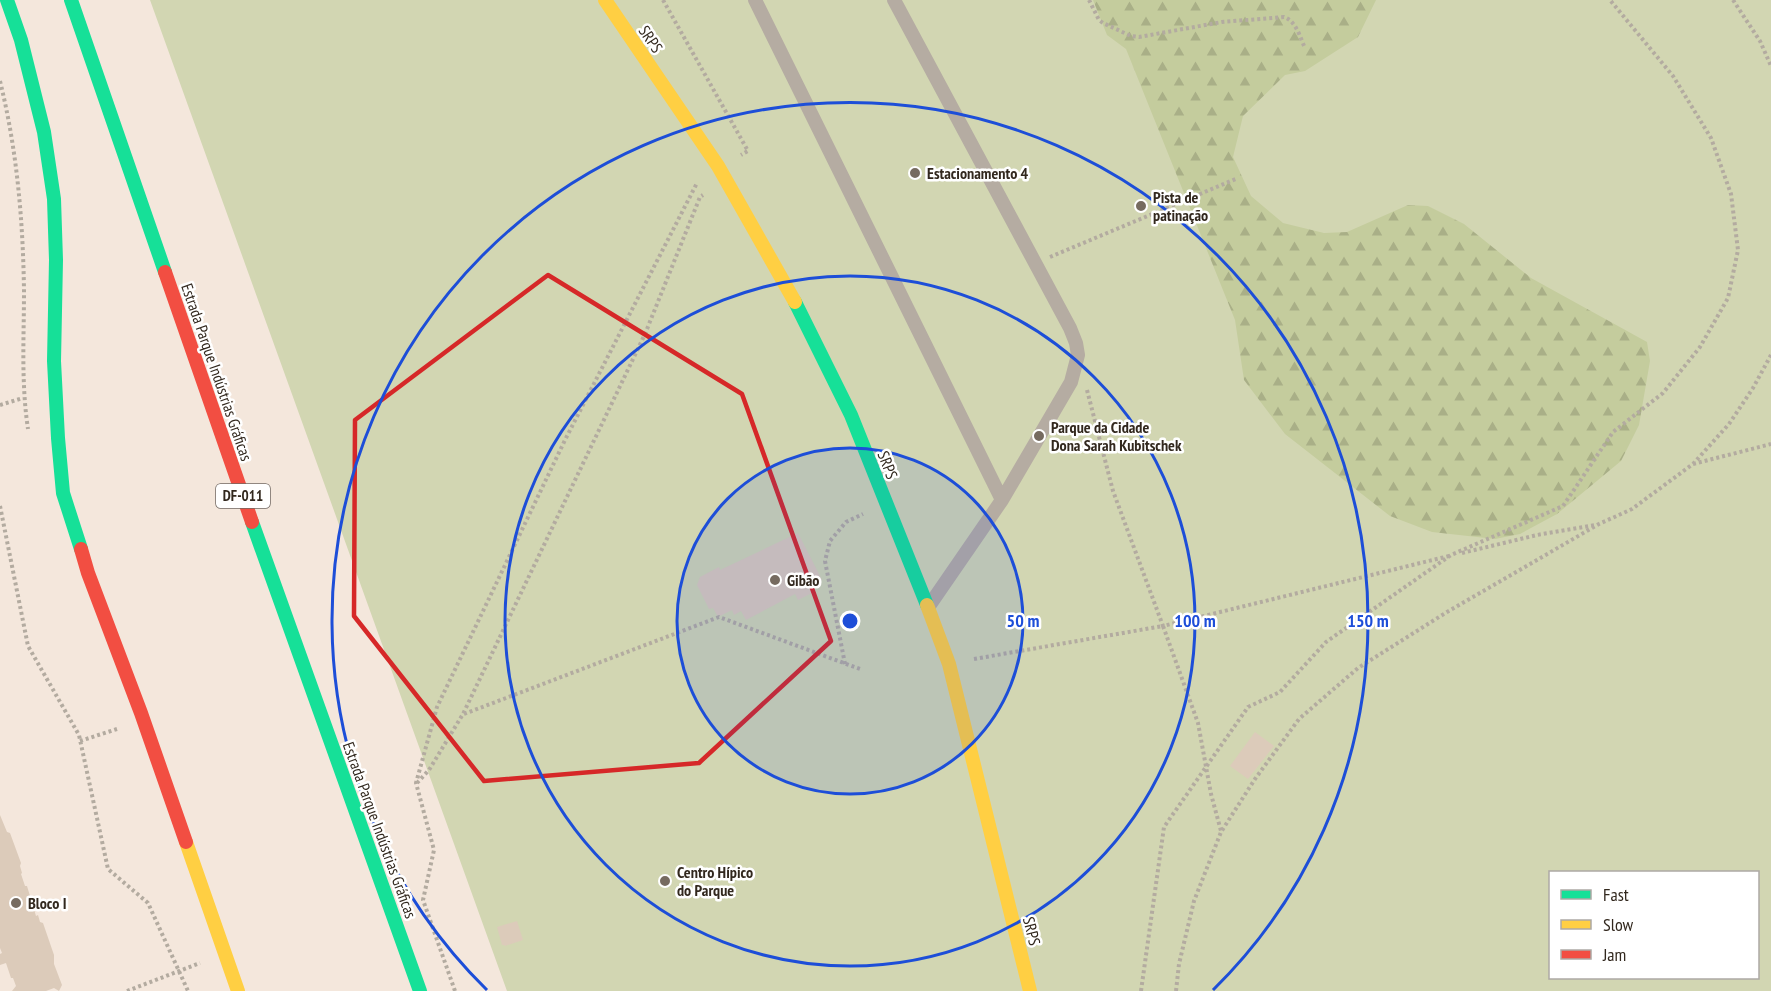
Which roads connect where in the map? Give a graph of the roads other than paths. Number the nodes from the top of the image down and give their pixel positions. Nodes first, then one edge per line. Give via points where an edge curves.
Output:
1 (7, 0) edge
2 (71, 0) edge
3 (605, 0) edge
4 (755, 0) edge
5 (894, 0) edge
6 (1002, 500) junction
7 (928, 608) junction
8 (238, 991) edge
9 (420, 991) edge
10 (1030, 991) edge

1 - 8 main road via 44,132 54,199 54,361 63,493
2 - 9 main road, Estrada Parque Indústrias Gráficas / DF-011 via 238,484
3 - 7 main road, SRPS via 718,166 809,330 851,415
4 - 6 lane
5 - 6 lane via 1076,343 1078,355 1071,382
6 - 7 lane
7 - 10 main road, SRPS via 949,664

